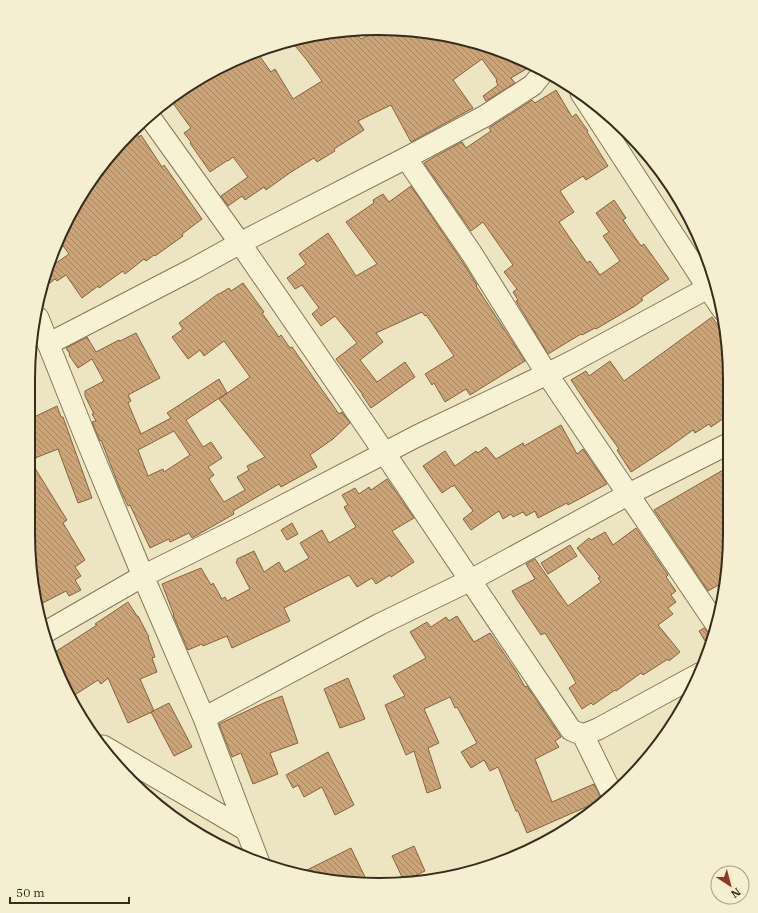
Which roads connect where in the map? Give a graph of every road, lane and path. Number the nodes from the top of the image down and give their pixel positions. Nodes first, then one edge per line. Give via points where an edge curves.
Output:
1 (541, 75) edge
2 (592, 109) edge
3 (152, 120) edge
4 (406, 158) junction
5 (240, 243) junction
6 (709, 283) edge
7 (710, 287) edge
8 (40, 323) edge
9 (48, 344) junction
10 (548, 374) junction
11 (723, 447) edge
12 (385, 453) junction
13 (629, 494) junction
14 (143, 576) junction
15 (471, 580) junction
16 (712, 618) edge
17 (49, 631) edge
18 (692, 678) edge
19 (204, 718) junction
20 (583, 735) junction
21 (113, 752) edge
22 (610, 789) edge
23 (246, 830) junction
24 (256, 855) edge

1 - 4 street via 533,85 486,116
2 - 6 street
3 - 5 street
4 - 5 street
4 - 10 street via 472,254
5 - 9 street
5 - 12 street
7 - 10 street
8 - 9 street
9 - 14 street
10 - 12 street
10 - 13 street
11 - 13 street
12 - 14 street
12 - 15 street
13 - 15 street
13 - 16 street
14 - 17 street
14 - 19 street
15 - 19 street via 380,624
15 - 20 street via 571,730
18 - 20 street
19 - 23 street
20 - 22 street
21 - 23 street
23 - 24 street

